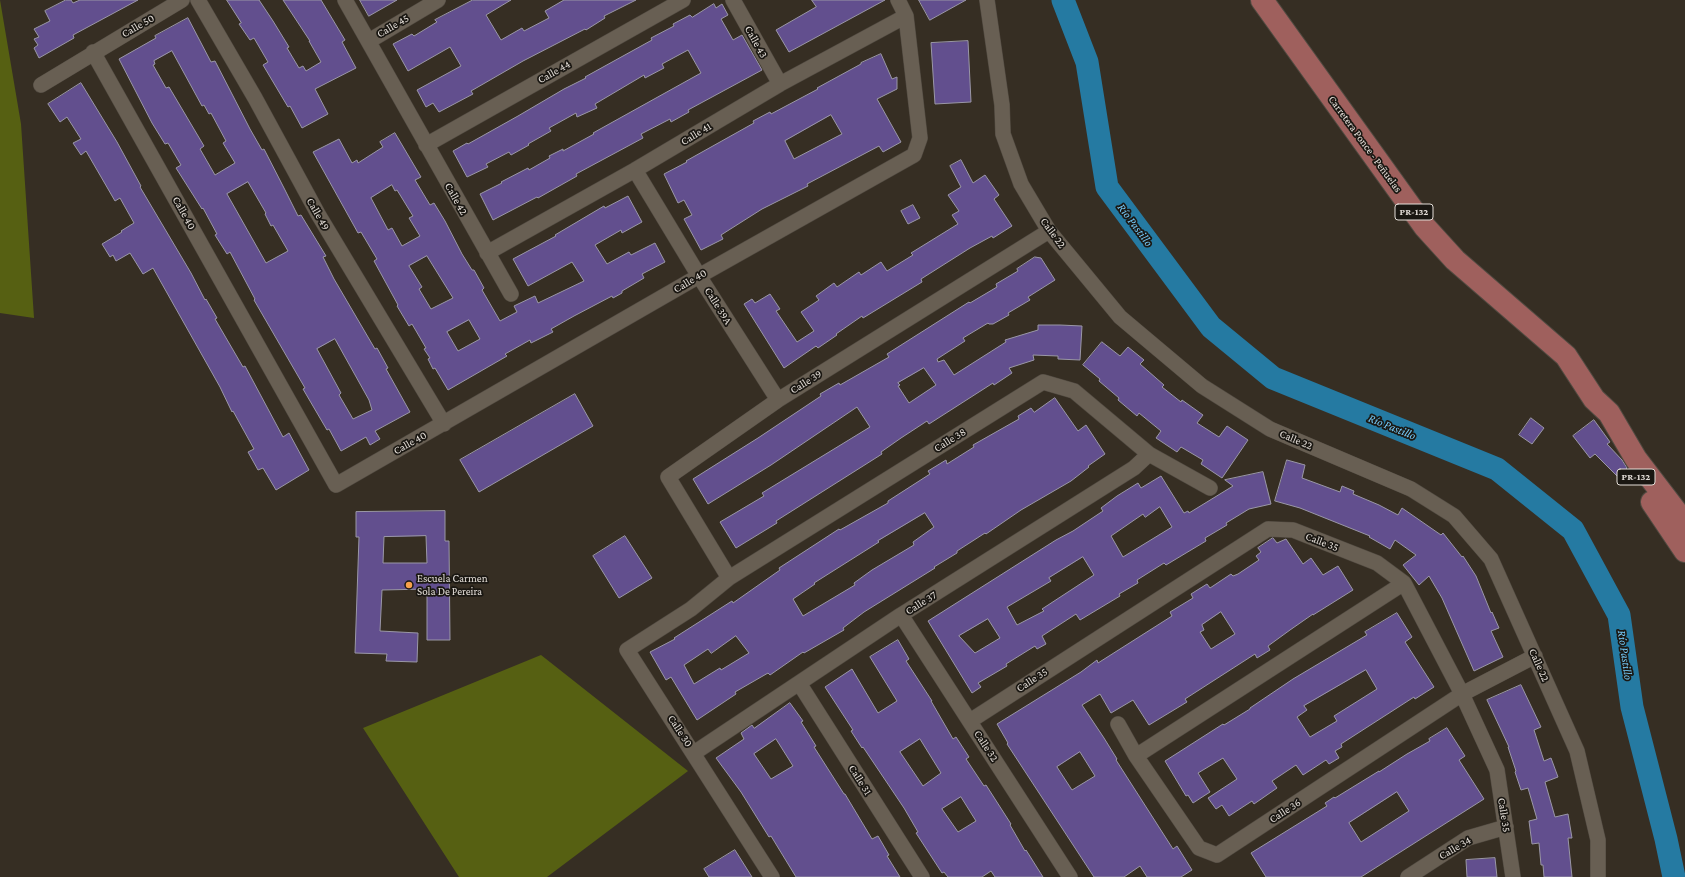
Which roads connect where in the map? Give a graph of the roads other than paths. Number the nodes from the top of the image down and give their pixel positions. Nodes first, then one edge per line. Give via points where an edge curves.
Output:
1 (182, 0) edge
2 (198, 0) edge
3 (345, 0) edge
4 (438, 0) edge
5 (683, 0) edge
6 (732, 0) edge
7 (898, 0) edge
8 (987, 0) edge
9 (1262, 0) edge
10 (906, 16) junction
11 (369, 41) junction
12 (93, 52) junction
13 (780, 84) junction
14 (41, 85) dead end
15 (426, 145) junction
16 (635, 170) junction
17 (1049, 231) junction
18 (487, 253) junction
19 (699, 276) junction
20 (511, 294) dead end
21 (778, 400) junction
22 (444, 424) junction
23 (1149, 454) junction
24 (1649, 486) junction
25 (1210, 488) dead end
26 (1685, 523) edge
27 (1685, 551) edge
28 (730, 578) junction
29 (1404, 582) junction
30 (691, 609) joint
31 (901, 615) junction
32 (1535, 656) junction
33 (799, 683) junction
34 (1462, 694) junction
35 (970, 721) junction
36 (1118, 724) dead end
37 (694, 753) junction
38 (1136, 756) junction
39 (1506, 827) junction
40 (772, 877) edge
41 (922, 877) edge
42 (1070, 877) edge
43 (1408, 877) edge
44 (1513, 877) edge
45 (1598, 877) edge

1 - 12 street, Calle 50
2 - 22 street, Calle 49 via 318,214
3 - 11 street, Calle 42
4 - 11 street, Calle 45
5 - 15 street, Calle 44
6 - 13 street, Calle 43
7 - 10 street
8 - 17 street, Calle 22 via 1002,105 1003,134 1021,184
9 - 24 main road, Carretera Ponce - Peñuelas / PR-132 via 1425,227 1455,260 1566,356 1594,399 1600,422
10 - 13 street, Calle 41
10 - 19 street, Calle 40 via 920,138 914,155
11 - 15 street, Calle 42
12 - 14 street, Calle 50
12 - 22 street, Calle 40 via 336,485
13 - 16 street, Calle 41
15 - 18 street, Calle 42
16 - 18 street, Calle 41
16 - 19 street, Calle 39A
17 - 21 street, Calle 39
17 - 32 street, Calle 22 via 1120,317 1202,386 1270,429 1411,489 1454,516 1491,559
18 - 20 street, Calle 42
19 - 21 street, Calle 39A
19 - 22 street, Calle 40
21 - 28 street, Calle 39 via 668,477
23 - 25 street, Calle 38
23 - 28 street, Calle 38 via 1074,391 1043,382
23 - 31 street, Calle 37 via 1134,468
24 - 26 main road, Carretera Ponce - Peñuelas / PR-132
24 - 27 main road, Carretera Ponce - Peñuelas / PR-132
28 - 30 street, Calle 38
29 - 34 street, Calle 35
29 - 35 street, Calle 35 via 1377,563 1292,530 1268,529
29 - 38 street
30 - 37 street, Calle 30 via 627,650
31 - 33 street, Calle 37
31 - 35 street, Calle 32
32 - 34 street
32 - 45 street, Calle 22 via 1577,751 1598,840
33 - 37 street, Calle 37
33 - 41 street, Calle 31
34 - 38 street, Calle 36 via 1217,855 1199,848
34 - 39 street, Calle 35 via 1497,770
35 - 42 street, Calle 32
36 - 38 street, Calle 36
37 - 40 street, Calle 30
39 - 43 street, Calle 34 via 1468,838
39 - 44 street, Calle 35

